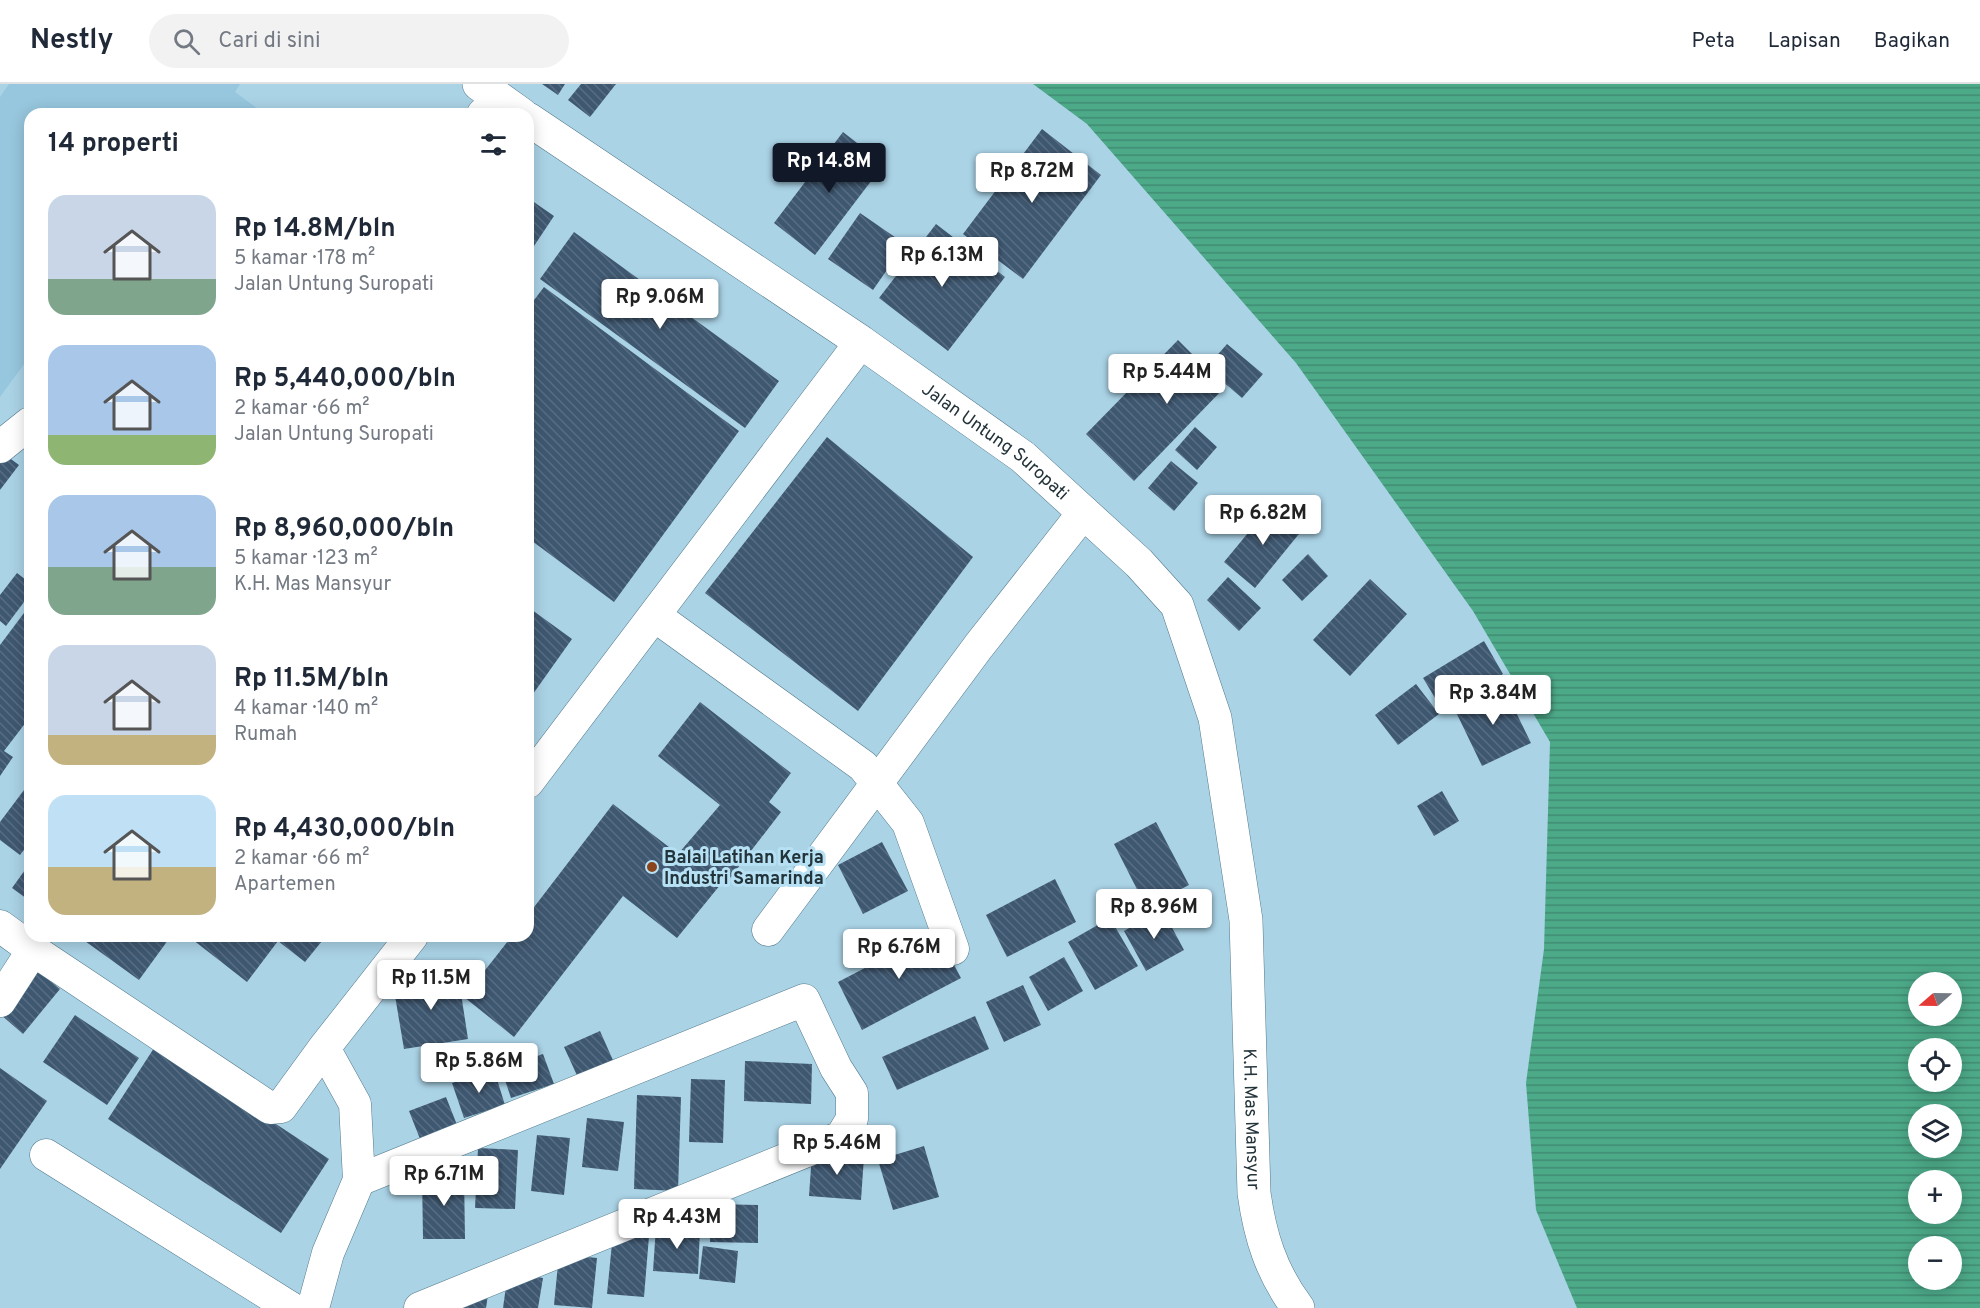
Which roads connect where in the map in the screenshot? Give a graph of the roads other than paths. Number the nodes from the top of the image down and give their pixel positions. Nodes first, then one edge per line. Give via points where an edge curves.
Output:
1 (534, 123) edge
2 (861, 342) junction
3 (24, 428) edge
4 (0, 447) edge
5 (1084, 512) junction
6 (655, 616) junction
7 (534, 774) edge
8 (876, 783) junction
9 (1246, 920) joint
10 (0, 926) edge
11 (768, 930) dead end
12 (407, 942) edge
13 (953, 949) dead end
14 (33, 950) junction
15 (0, 1001) edge
16 (324, 1048) junction
17 (46, 1155) dead end
18 (359, 1180) junction
19 (291, 1308) edge
20 (313, 1308) edge
21 (420, 1308) edge
22 (1298, 1308) edge

1 - 2 main road, Jalan Untung Suropati
2 - 5 main road, Jalan Untung Suropati via 1023,457
2 - 6 street
3 - 4 street
5 - 8 street
5 - 9 main road, Jalan Untung Suropati via 1139,562 1177,605 1215,718
6 - 7 street
6 - 8 street via 863,766
8 - 11 street
8 - 13 street via 908,823
9 - 22 main road, K.H. Mas Mansyur via 1254,1193 1259,1228 1270,1262
10 - 14 street
12 - 16 street
14 - 15 street
14 - 16 street via 270,1108 281,1107
16 - 18 street via 355,1104
17 - 19 street
18 - 20 street via 328,1253
18 - 21 street via 804,1000 852,1093 852,1119 841,1137

